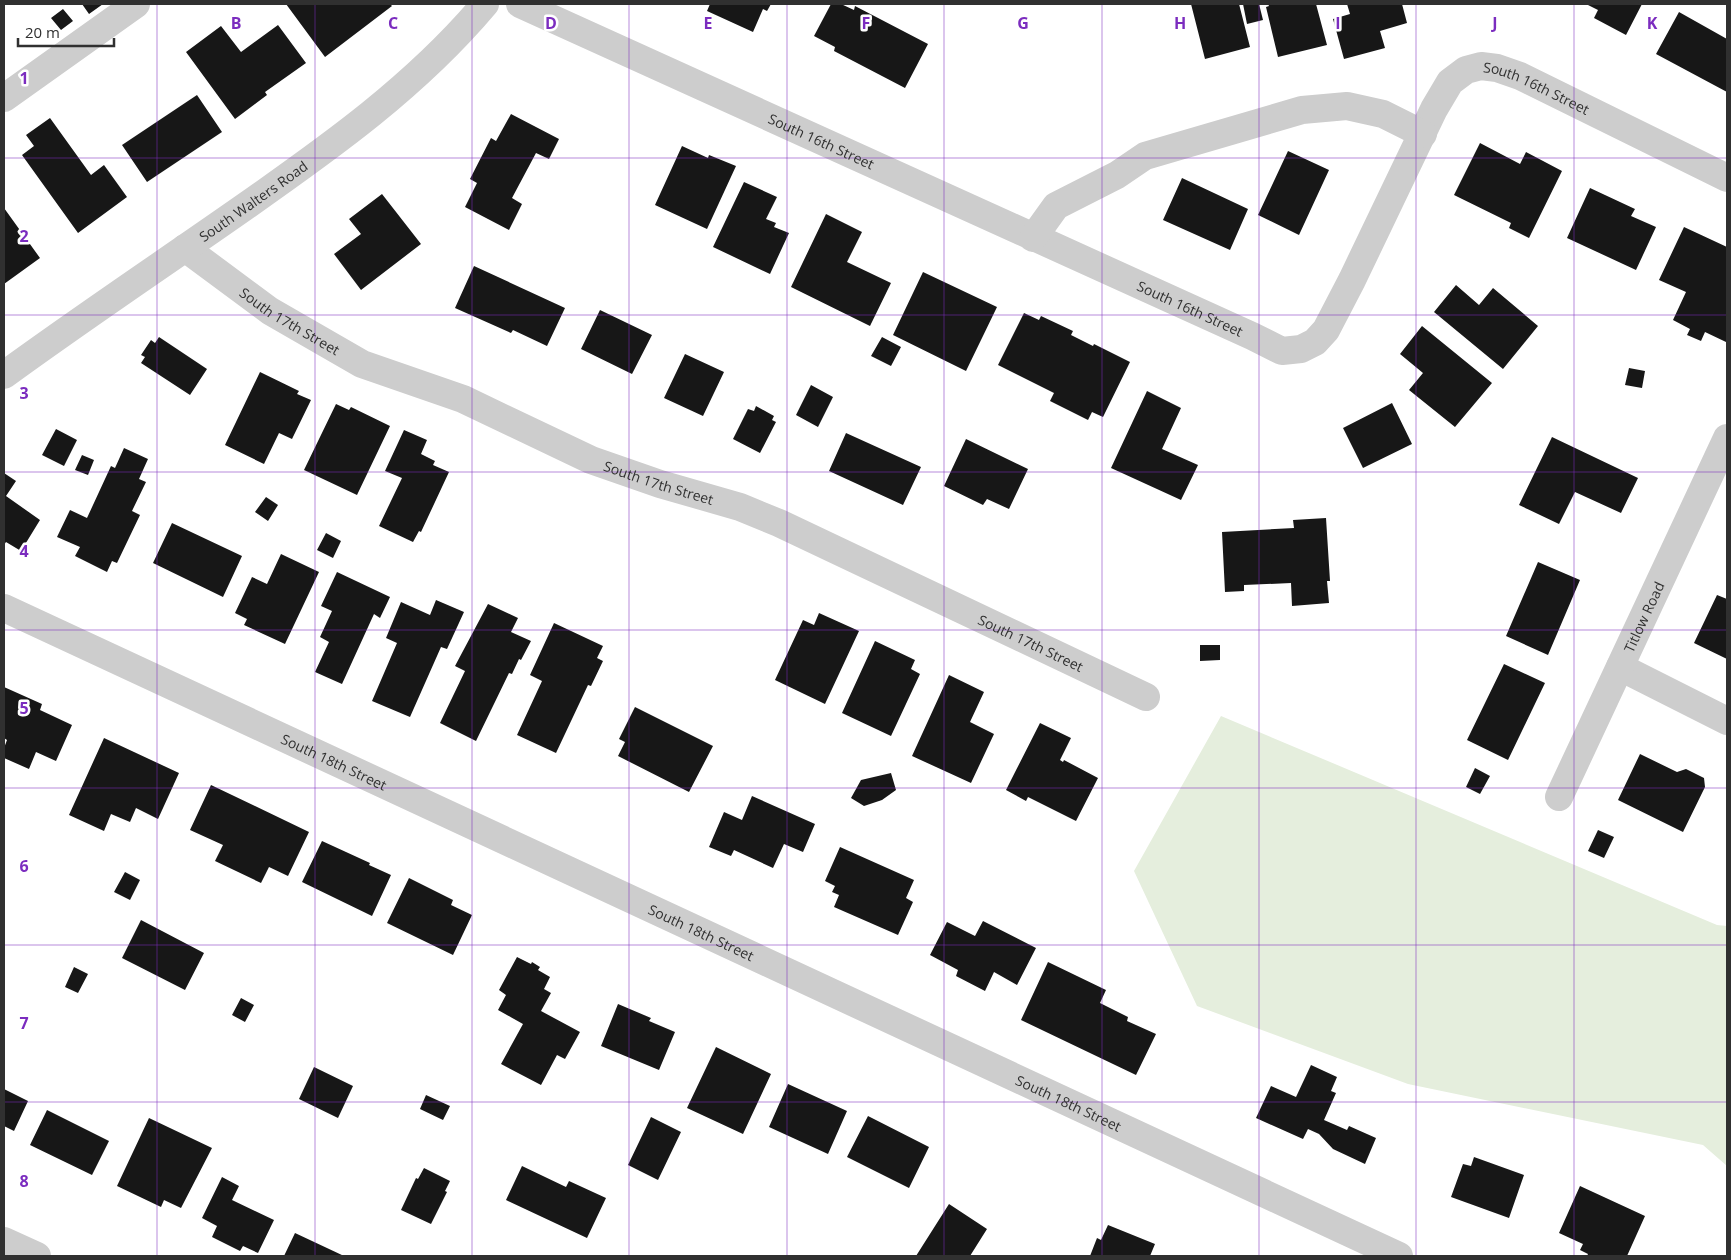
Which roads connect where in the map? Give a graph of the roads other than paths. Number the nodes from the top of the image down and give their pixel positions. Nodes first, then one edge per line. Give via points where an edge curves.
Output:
1 (136, 4) edge
2 (484, 4) edge
3 (520, 4) edge
4 (4, 98) edge
5 (1422, 134) junction
6 (1727, 178) edge
7 (1033, 238) junction
8 (185, 248) junction
9 (4, 375) edge
10 (1727, 438) edge
11 (4, 608) edge
12 (1620, 667) junction
13 (1146, 698) dead end
14 (1727, 721) edge
15 (1559, 797) dead end
16 (4, 1241) edge
17 (37, 1256) edge
18 (1399, 1256) edge

1 - 4 street
2 - 8 street, South Walters Road via 437,57 375,112
3 - 7 street, South 16th Street
5 - 6 street, South 16th Street via 1450,82 1466,70 1481,66 1497,68 1520,76
5 - 7 street via 1383,114 1347,106 1302,110 1145,156 1117,175 1056,206
5 - 7 street, South 16th Street via 1326,330 1315,342 1302,349 1282,351
8 - 9 street, South Walters Road
8 - 13 street, South 17th Street via 270,312 362,364 463,400 591,460 740,507 779,523
10 - 12 street, Titlow Road
11 - 18 street, South 18th Street
12 - 14 street
12 - 15 street, Titlow Road
16 - 17 street

